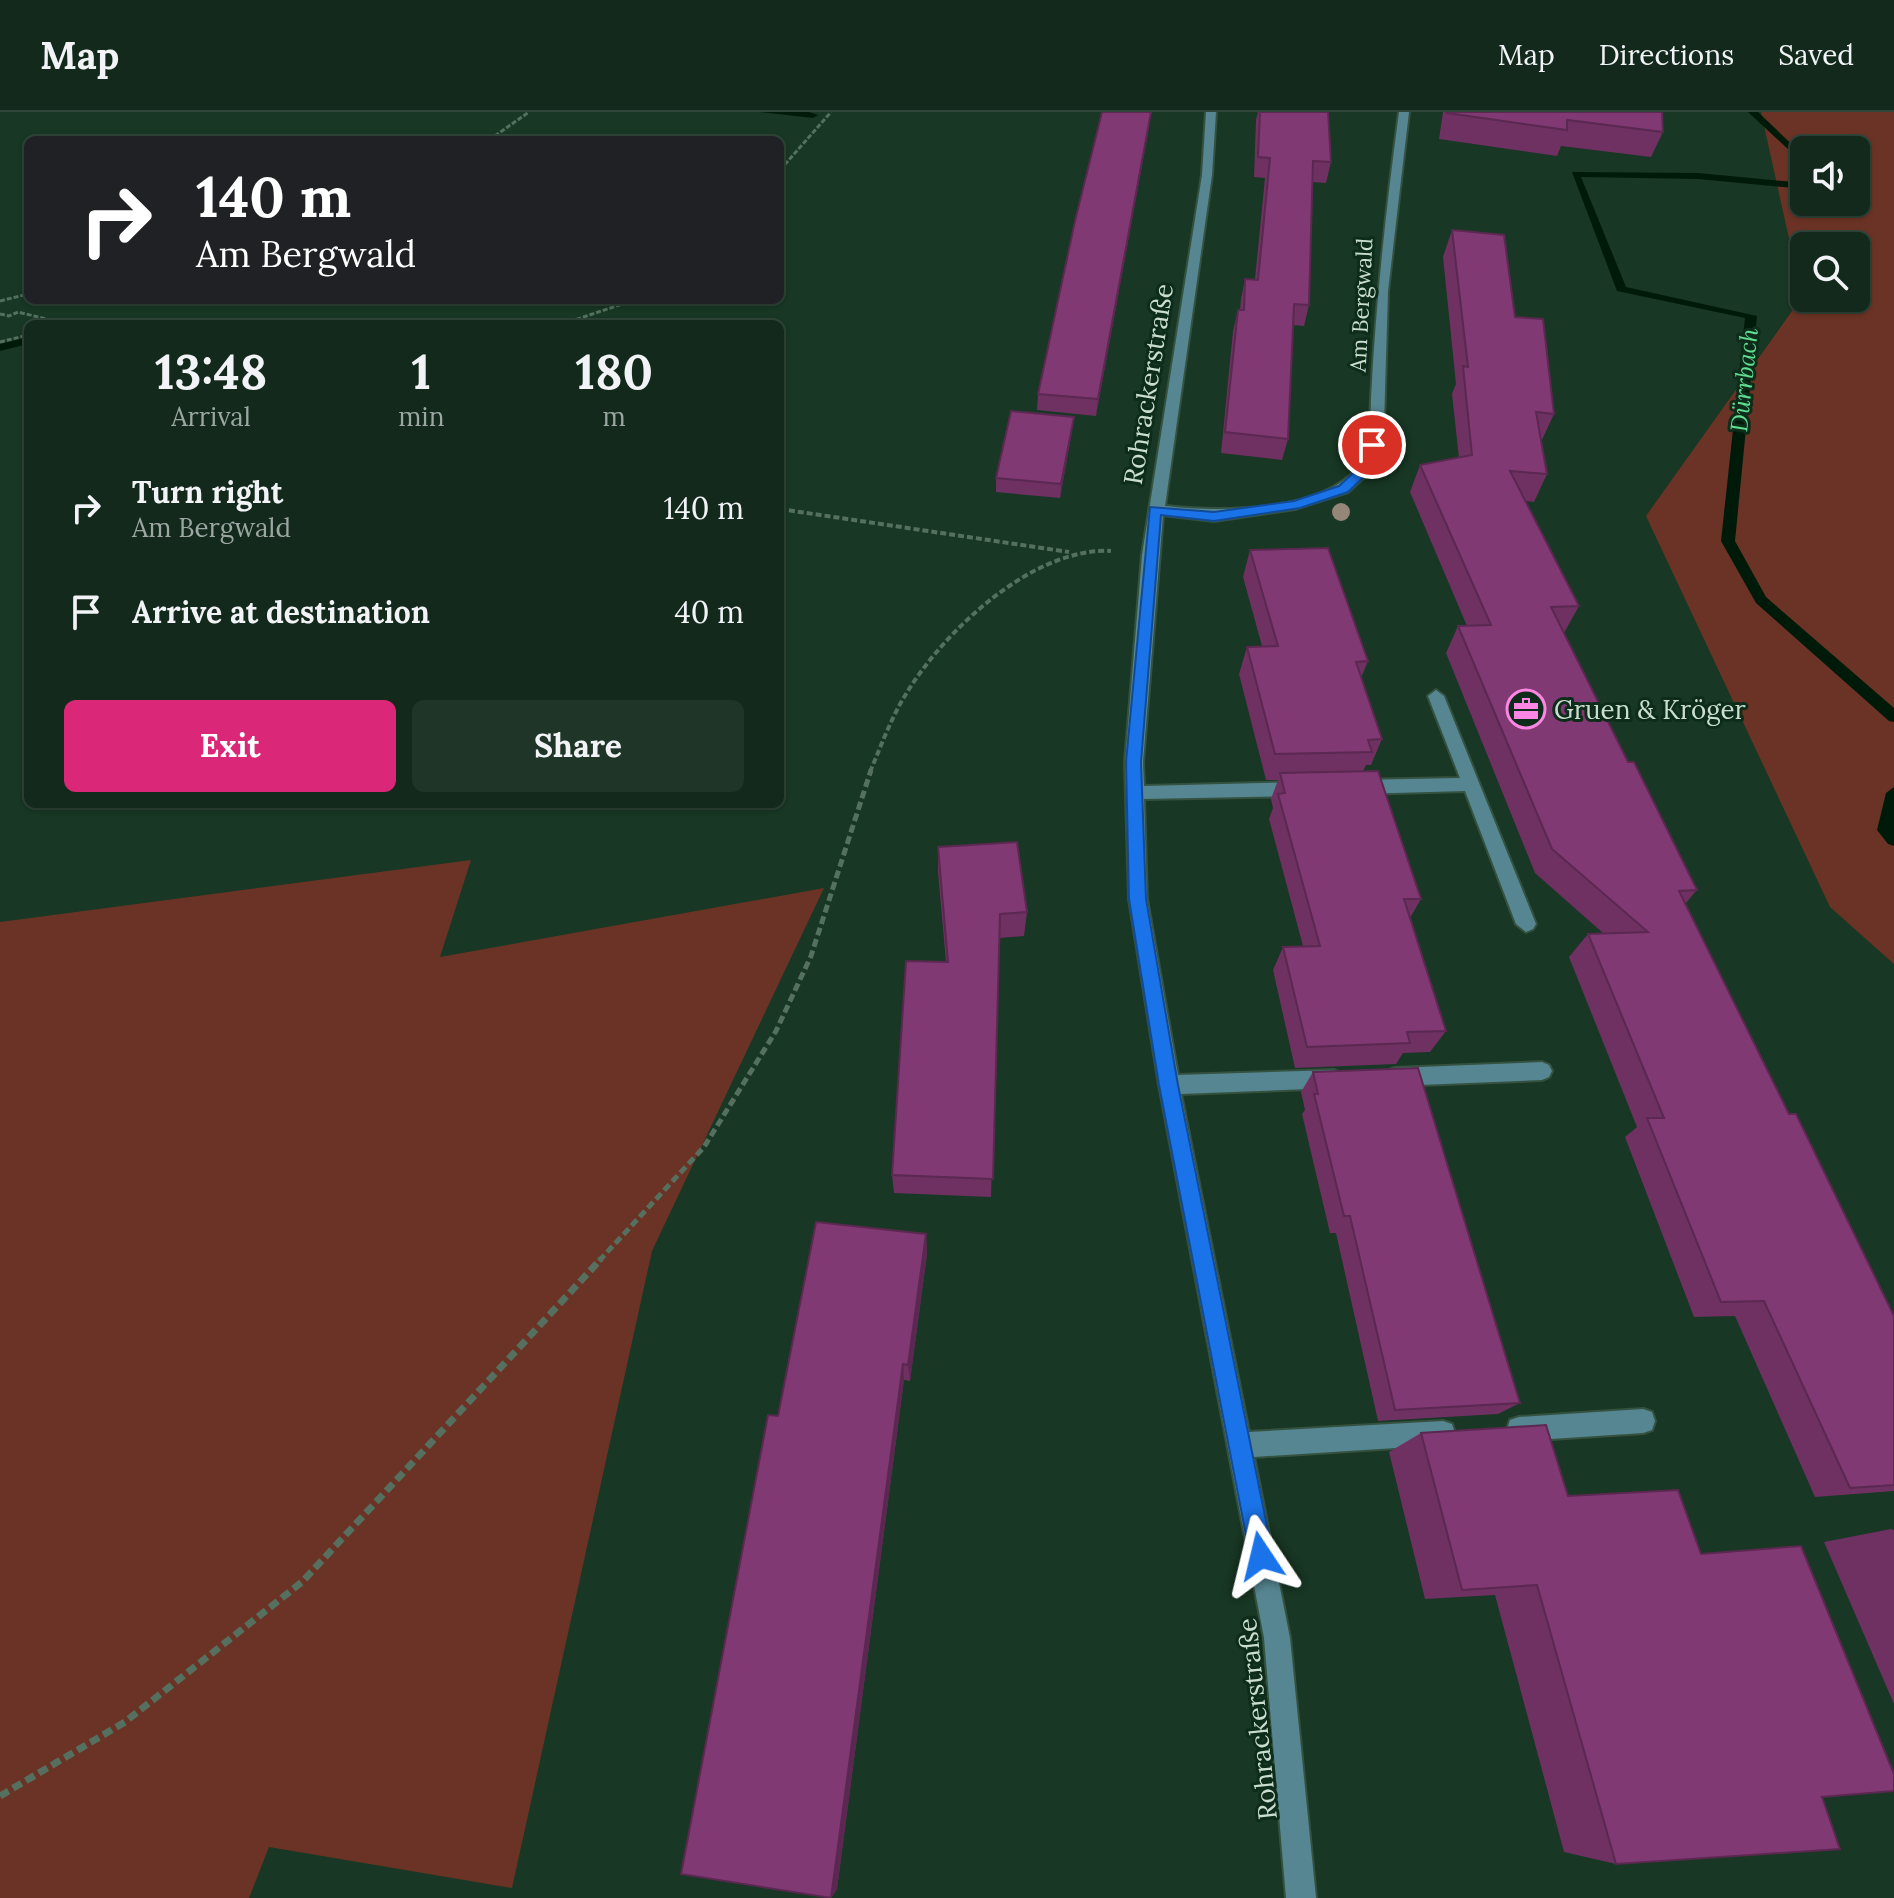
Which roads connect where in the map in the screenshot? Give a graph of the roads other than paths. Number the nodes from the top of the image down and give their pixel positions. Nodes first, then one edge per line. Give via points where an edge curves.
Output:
1 (1211, 112) edge
2 (1404, 112) edge
3 (1155, 510) junction
4 (1436, 696) dead end
5 (1470, 784) junction
6 (1135, 793) junction
7 (1526, 924) dead end
8 (1542, 1071) dead end
9 (1169, 1085) junction
10 (1643, 1421) dead end
11 (1241, 1445) junction
12 (1301, 1898) edge

1 - 3 street, Rohrackerstraße via 1207,175
2 - 3 street, Am Bergwald via 1384,264 1377,423 1367,468 1343,489 1295,505 1214,516
3 - 6 street, Rohrackerstraße
4 - 5 street
5 - 6 street
5 - 7 street
6 - 9 street, Rohrackerstraße via 1138,899
8 - 9 street
9 - 11 street, Rohrackerstraße
10 - 11 street
11 - 12 street, Rohrackerstraße via 1277,1638

